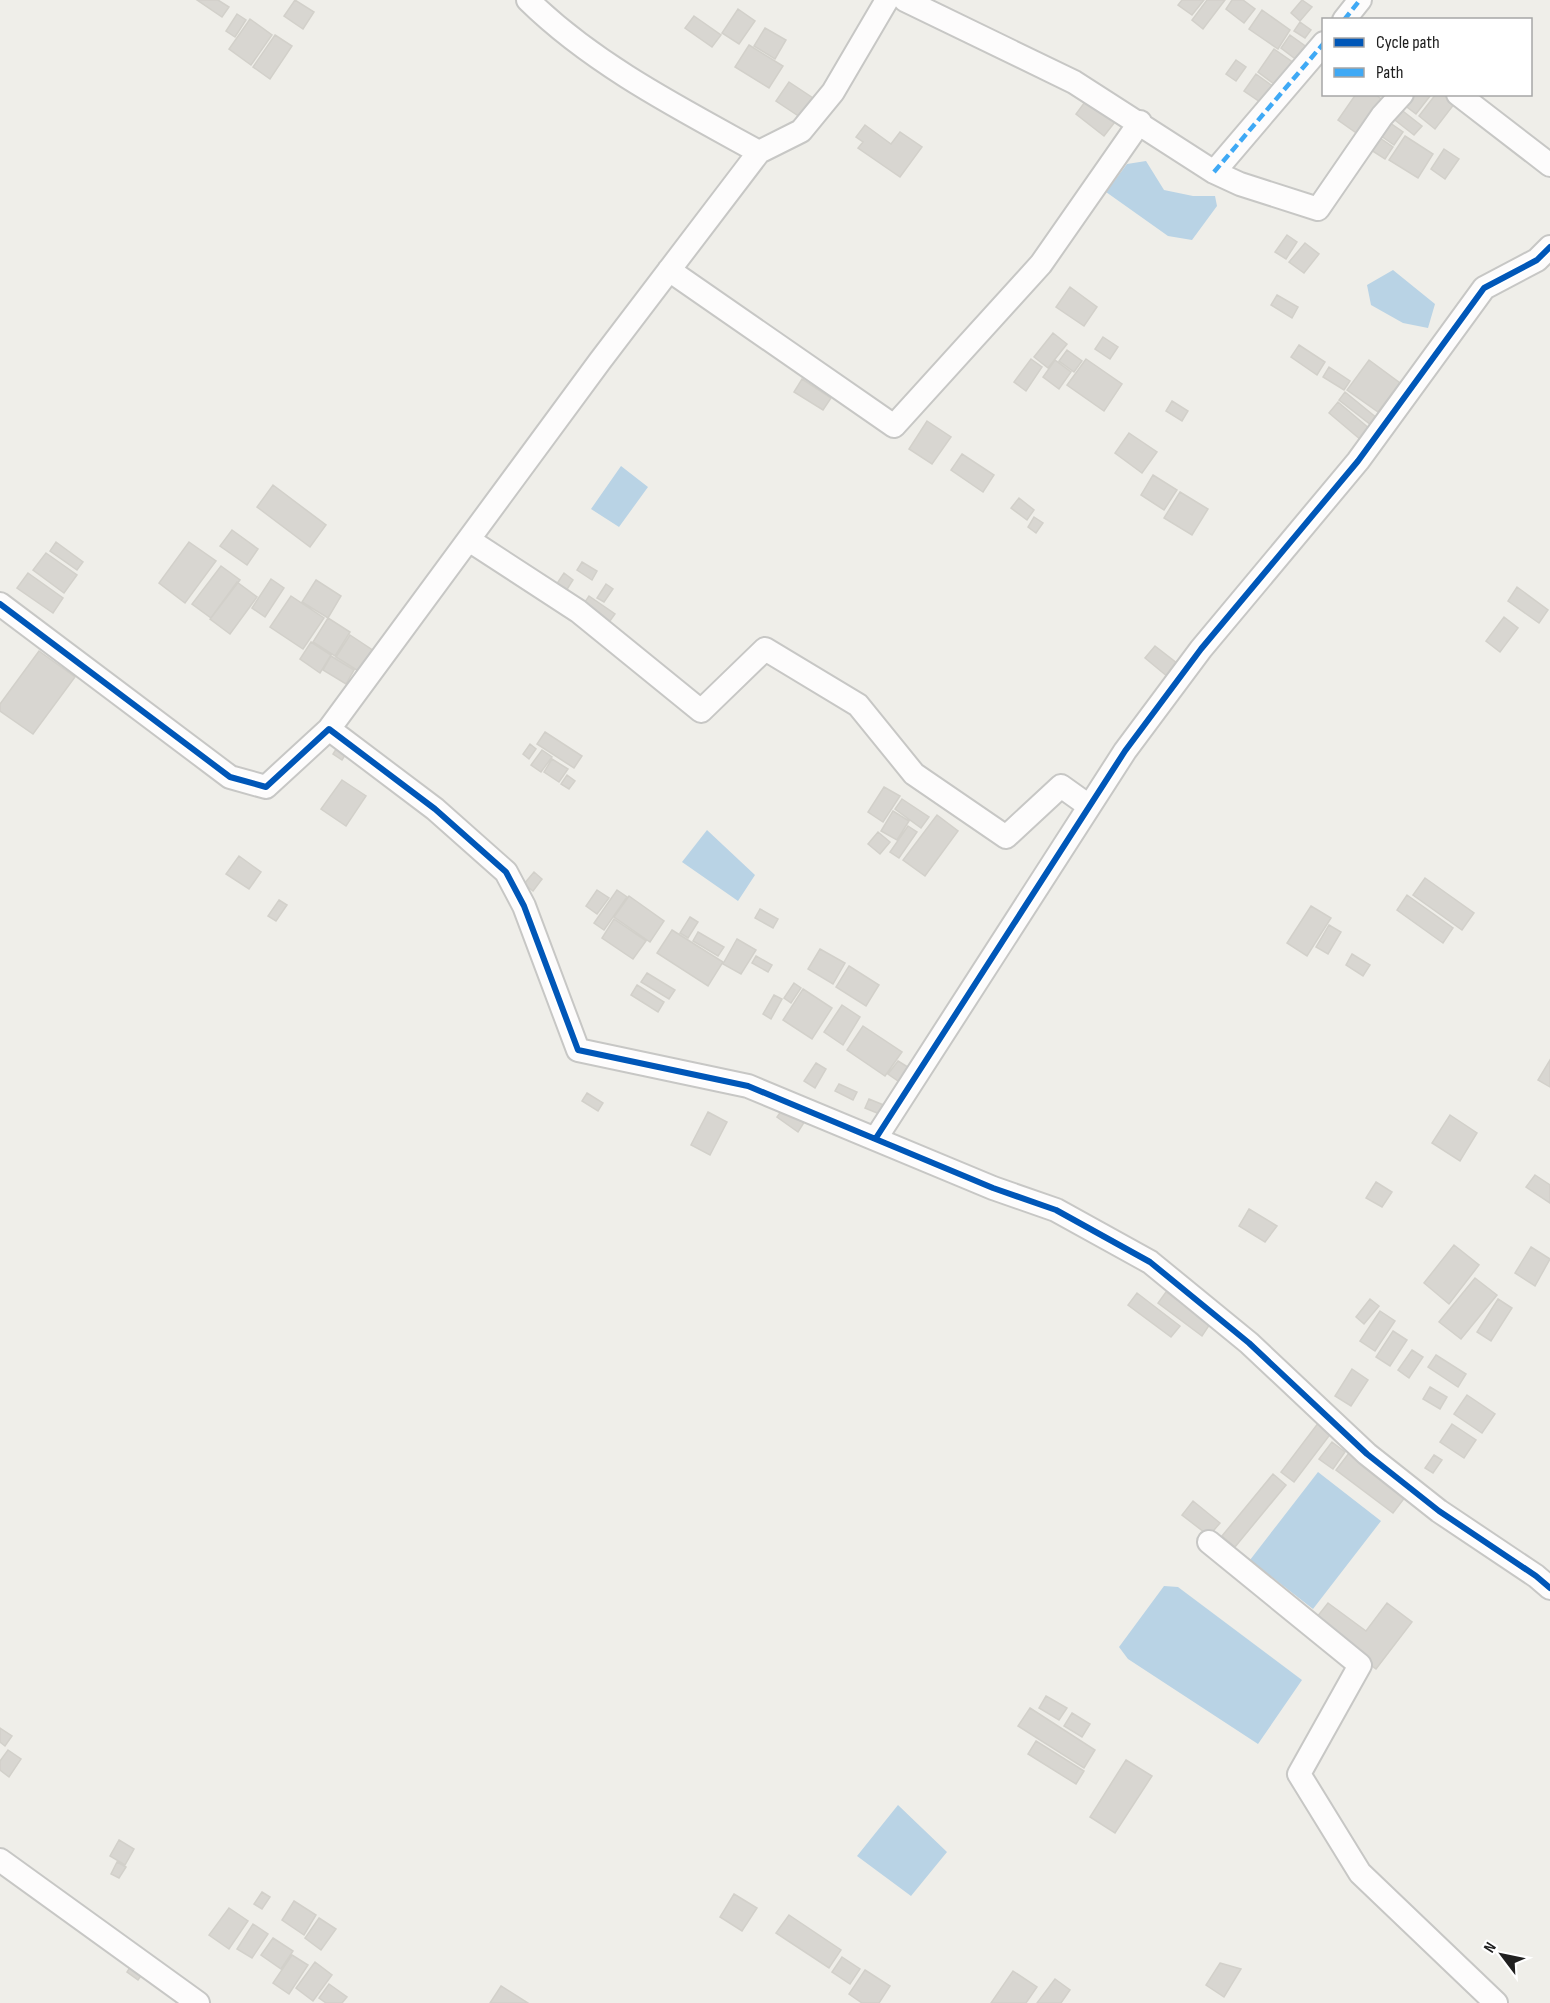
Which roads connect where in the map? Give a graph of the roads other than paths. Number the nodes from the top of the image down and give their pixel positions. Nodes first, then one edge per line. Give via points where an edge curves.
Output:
1 (528, 0) edge
2 (887, 0) edge
3 (905, 0) edge
4 (1360, 0) edge
5 (1346, 18) edge
6 (1322, 44) edge
7 (1400, 96) edge
8 (1461, 96) edge
9 (1140, 122) junction
10 (759, 152) junction
11 (1550, 165) edge
12 (1214, 172) junction
13 (1550, 247) edge
14 (669, 270) junction
15 (469, 540) junction
16 (0, 604) edge
17 (329, 729) junction
18 (1089, 806) junction
19 (876, 1138) junction
20 (1209, 1542) dead end
21 (1545, 1575) edge
22 (0, 1860) edge
23 (198, 2003) edge
24 (1496, 2003) edge

1 - 10 street via 558,30 672,103
2 - 10 street via 833,92 801,131
3 - 9 street via 1074,82
4 - 5 street
6 - 12 street
7 - 12 street via 1318,208
8 - 11 street
9 - 12 street
9 - 14 street via 1041,264 894,426
10 - 14 street
13 - 18 street via 1537,260 1484,288 1358,461 1202,649
14 - 15 street
15 - 17 street
15 - 18 street via 578,611 701,711 765,649 858,705 914,774 1006,837 1061,786
16 - 17 street via 230,777 266,787
17 - 19 street via 435,809 506,872 524,906 578,1050 748,1086
18 - 19 street
19 - 21 street via 1056,1210 1150,1262 1249,1343 1367,1454 1438,1511
20 - 24 street via 1360,1665 1299,1774 1360,1873
22 - 23 street

